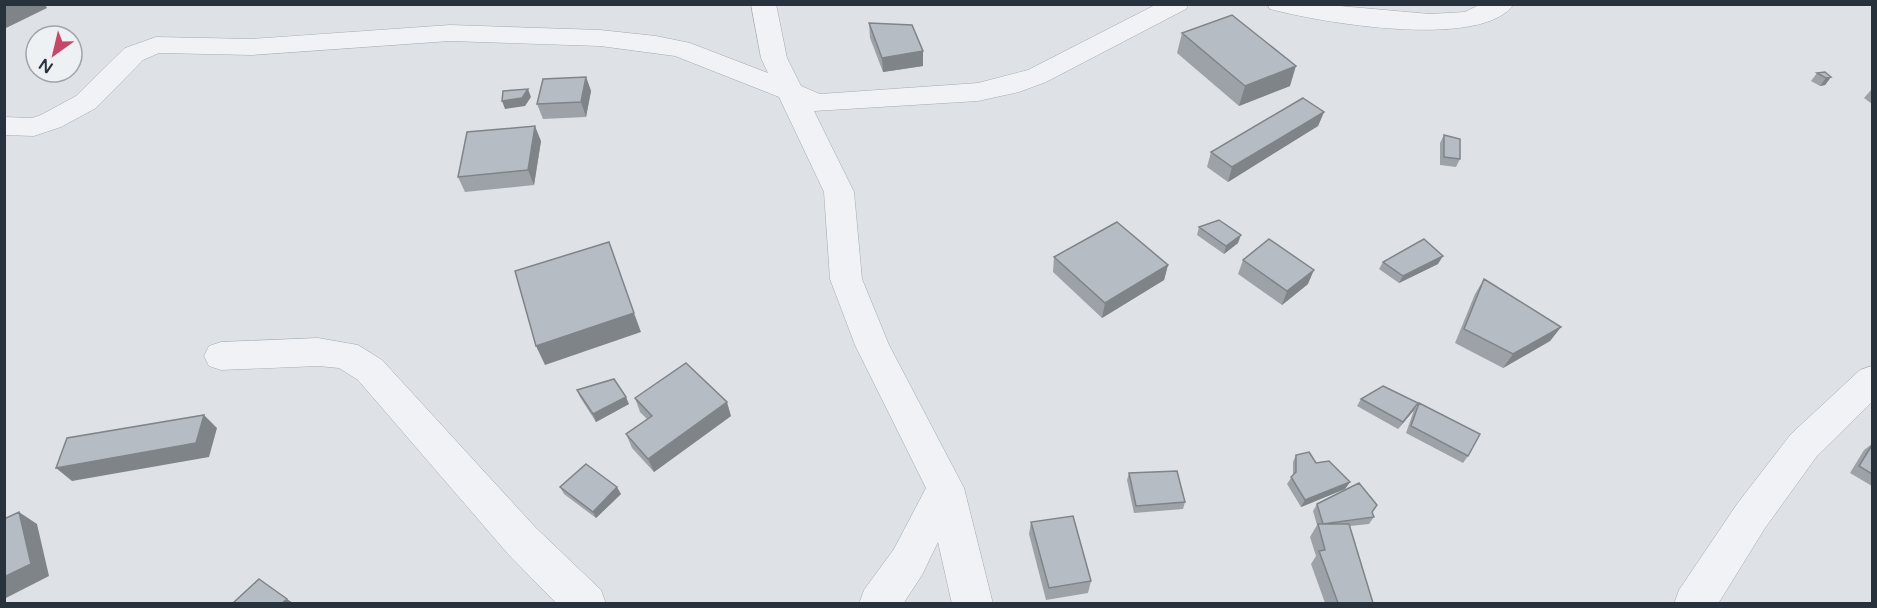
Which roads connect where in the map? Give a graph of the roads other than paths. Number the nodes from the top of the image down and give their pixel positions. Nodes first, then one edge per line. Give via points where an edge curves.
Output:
1 (763, 4) edge
2 (1177, 4) edge
3 (1278, 4) edge
4 (1502, 4) edge
5 (794, 95) junction
6 (4, 126) edge
7 (220, 356) dead end
8 (1872, 380) edge
9 (945, 488) junction
10 (586, 603) edge
11 (879, 603) edge
12 (973, 603) edge
13 (1694, 603) edge

1 - 5 street via 774,58
2 - 5 street via 1037,76 1009,86 978,92 825,103
3 - 4 street via 1318,13 1440,22 1467,20
5 - 6 street via 681,49 600,38 450,33 252,47 156,45 134,54 86,102 51,121 34,127
5 - 9 street via 839,192 846,279 872,345
7 - 10 street via 318,352 346,355 370,370 522,541
8 - 13 street via 1804,445
9 - 11 street via 908,562
9 - 12 street

